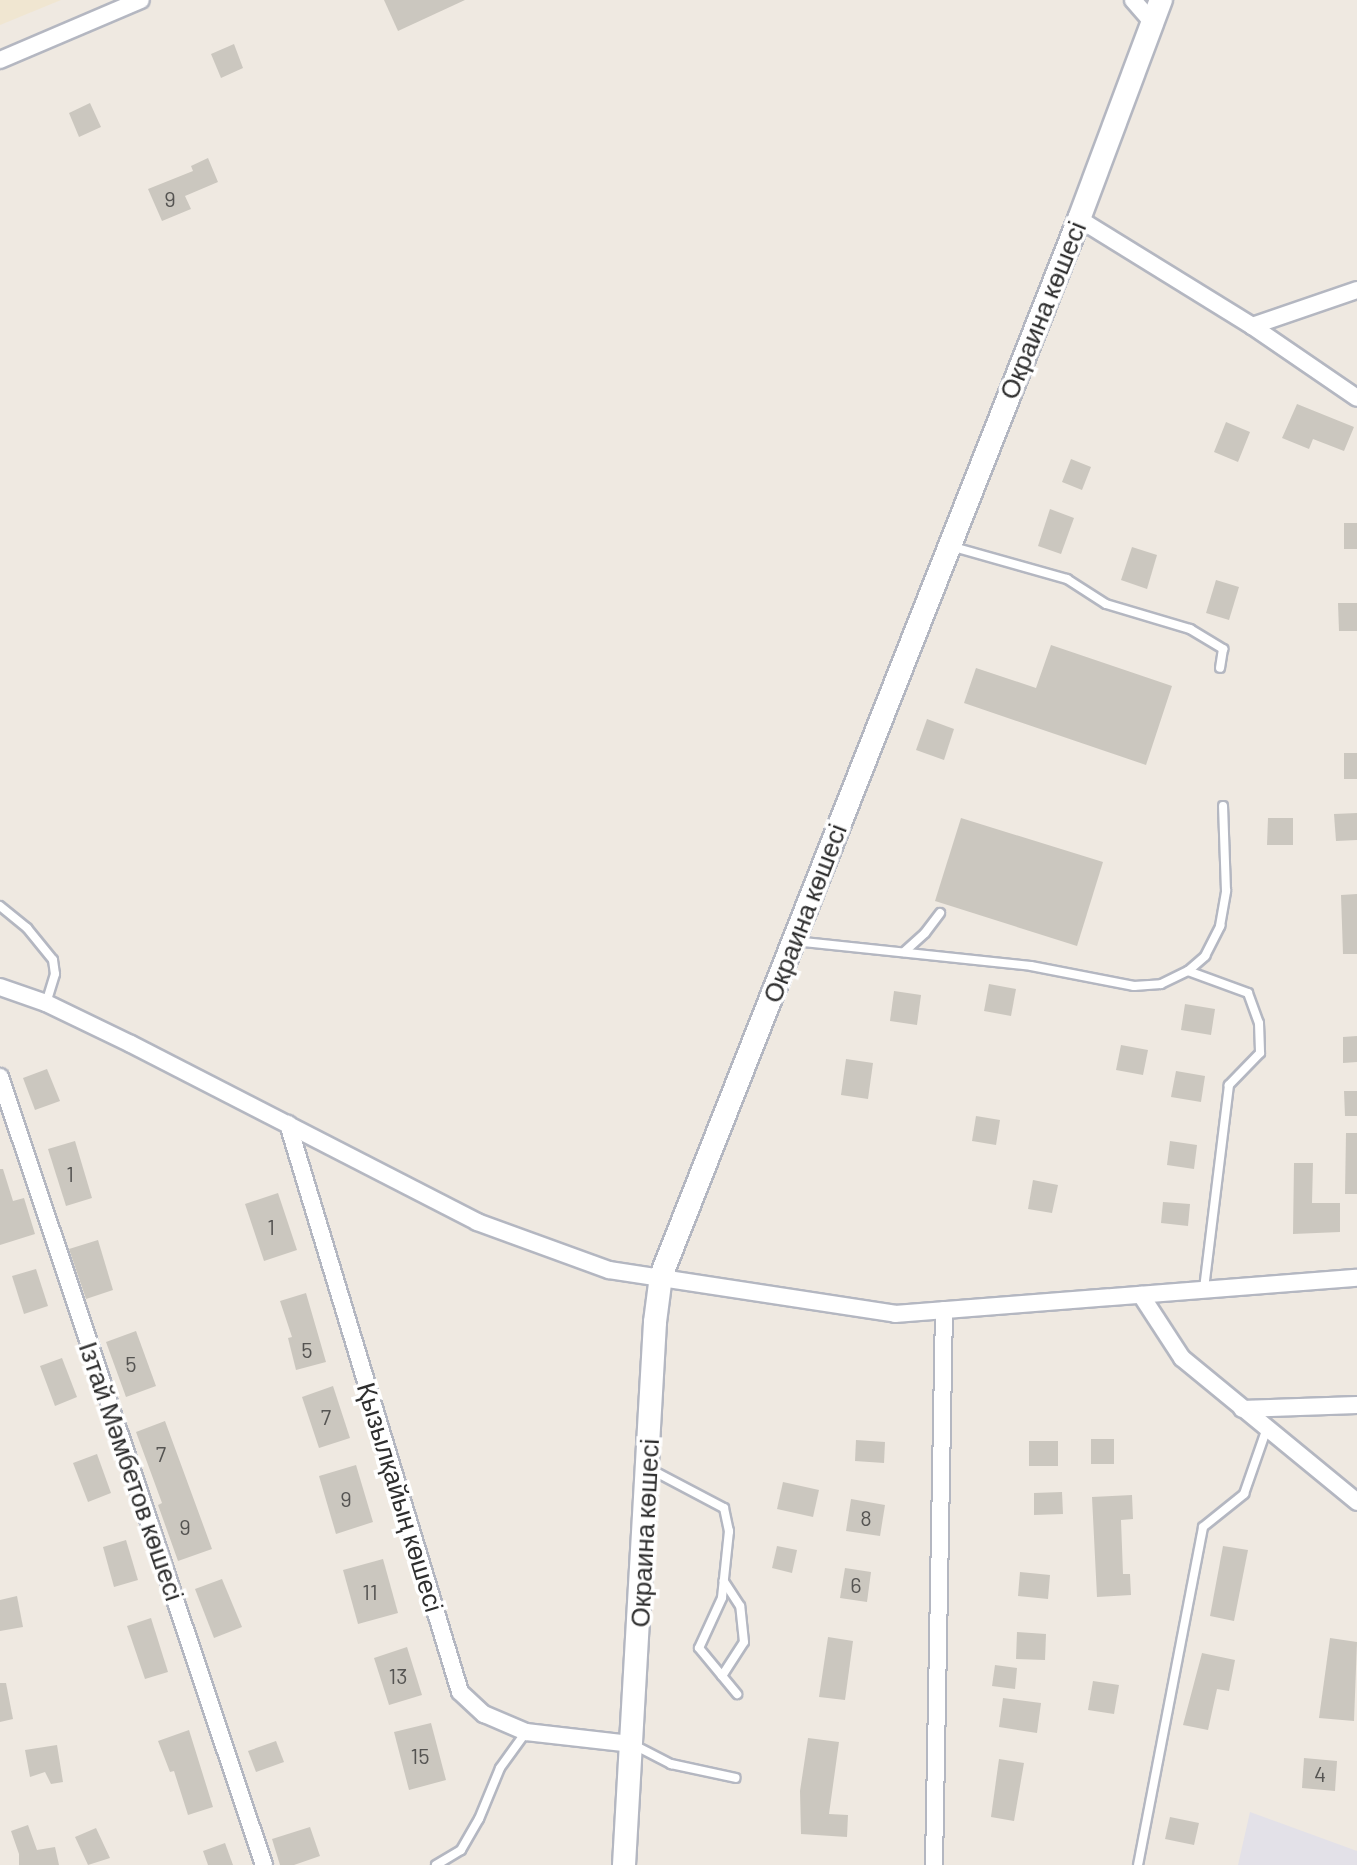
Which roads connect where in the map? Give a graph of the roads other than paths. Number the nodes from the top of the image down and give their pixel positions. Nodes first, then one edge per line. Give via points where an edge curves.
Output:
1 (141, 0) edge
2 (1133, 0) edge
3 (1161, 0) edge
4 (1152, 22) junction
5 (0, 60) edge
6 (1079, 219) junction
7 (1357, 290) edge
8 (1252, 326) junction
9 (1357, 398) edge
10 (949, 546) junction
11 (1220, 668) dead end
12 (1223, 806) dead end
13 (0, 906) edge
14 (940, 913) dead end
15 (793, 941) junction
16 (904, 952) junction
17 (1188, 971) junction
18 (0, 987) edge
19 (46, 1003) junction
20 (0, 1077) edge
21 (288, 1124) junction
22 (661, 1276) junction
23 (1357, 1278) edge
24 (1204, 1290) junction
25 (1141, 1295) junction
26 (944, 1310) junction
27 (1357, 1405) edge
28 (1242, 1409) junction
29 (1267, 1428) junction
30 (648, 1468) junction
31 (1357, 1502) edge
32 (724, 1580) junction
33 (722, 1676) junction
34 (737, 1694) dead end
35 (526, 1732) junction
36 (632, 1744) junction
37 (736, 1778) dead end
38 (264, 1865) edge
39 (436, 1865) edge
40 (624, 1865) edge
41 (934, 1865) edge
42 (1138, 1865) edge

1 - 5 street
2 - 4 street
3 - 4 street, Окраина көшесі
4 - 6 street, Окраина көшесі
6 - 8 street
6 - 10 street, Окраина көшесі
7 - 8 street
8 - 9 street
10 - 11 lane via 1067,579 1106,604 1190,629 1223,649
10 - 15 street, Окраина көшесі
12 - 17 lane via 1226,891 1220,926 1205,956
13 - 19 lane via 53,960 55,974
14 - 16 lane
15 - 16 lane
15 - 22 street, Окраина көшесі
16 - 17 lane via 1031,966 1134,986 1161,984
17 - 24 lane via 1248,993 1259,1023 1260,1053 1229,1085
18 - 19 street
19 - 21 street
20 - 38 street, Ізтай Мәмбетов көшесі
21 - 22 street via 477,1222 609,1270
21 - 35 street, Қызылқайың көшесі via 460,1692 484,1714
22 - 26 street via 895,1314
22 - 30 street, Окраина көшесі
23 - 24 street
24 - 25 street
25 - 26 street
25 - 28 street via 1182,1358
26 - 41 street
27 - 28 street
28 - 29 street
29 - 31 street
29 - 42 lane via 1244,1494 1203,1527
30 - 32 lane via 724,1508 729,1531
30 - 36 street, Окраина көшесі
32 - 33 lane via 740,1606 744,1642
32 - 33 lane via 722,1598 699,1648
33 - 34 lane
35 - 36 street, Қызылқайың көшесі
35 - 39 lane via 500,1768 461,1850
36 - 37 lane via 671,1764
36 - 40 street, Окраина көшесі

